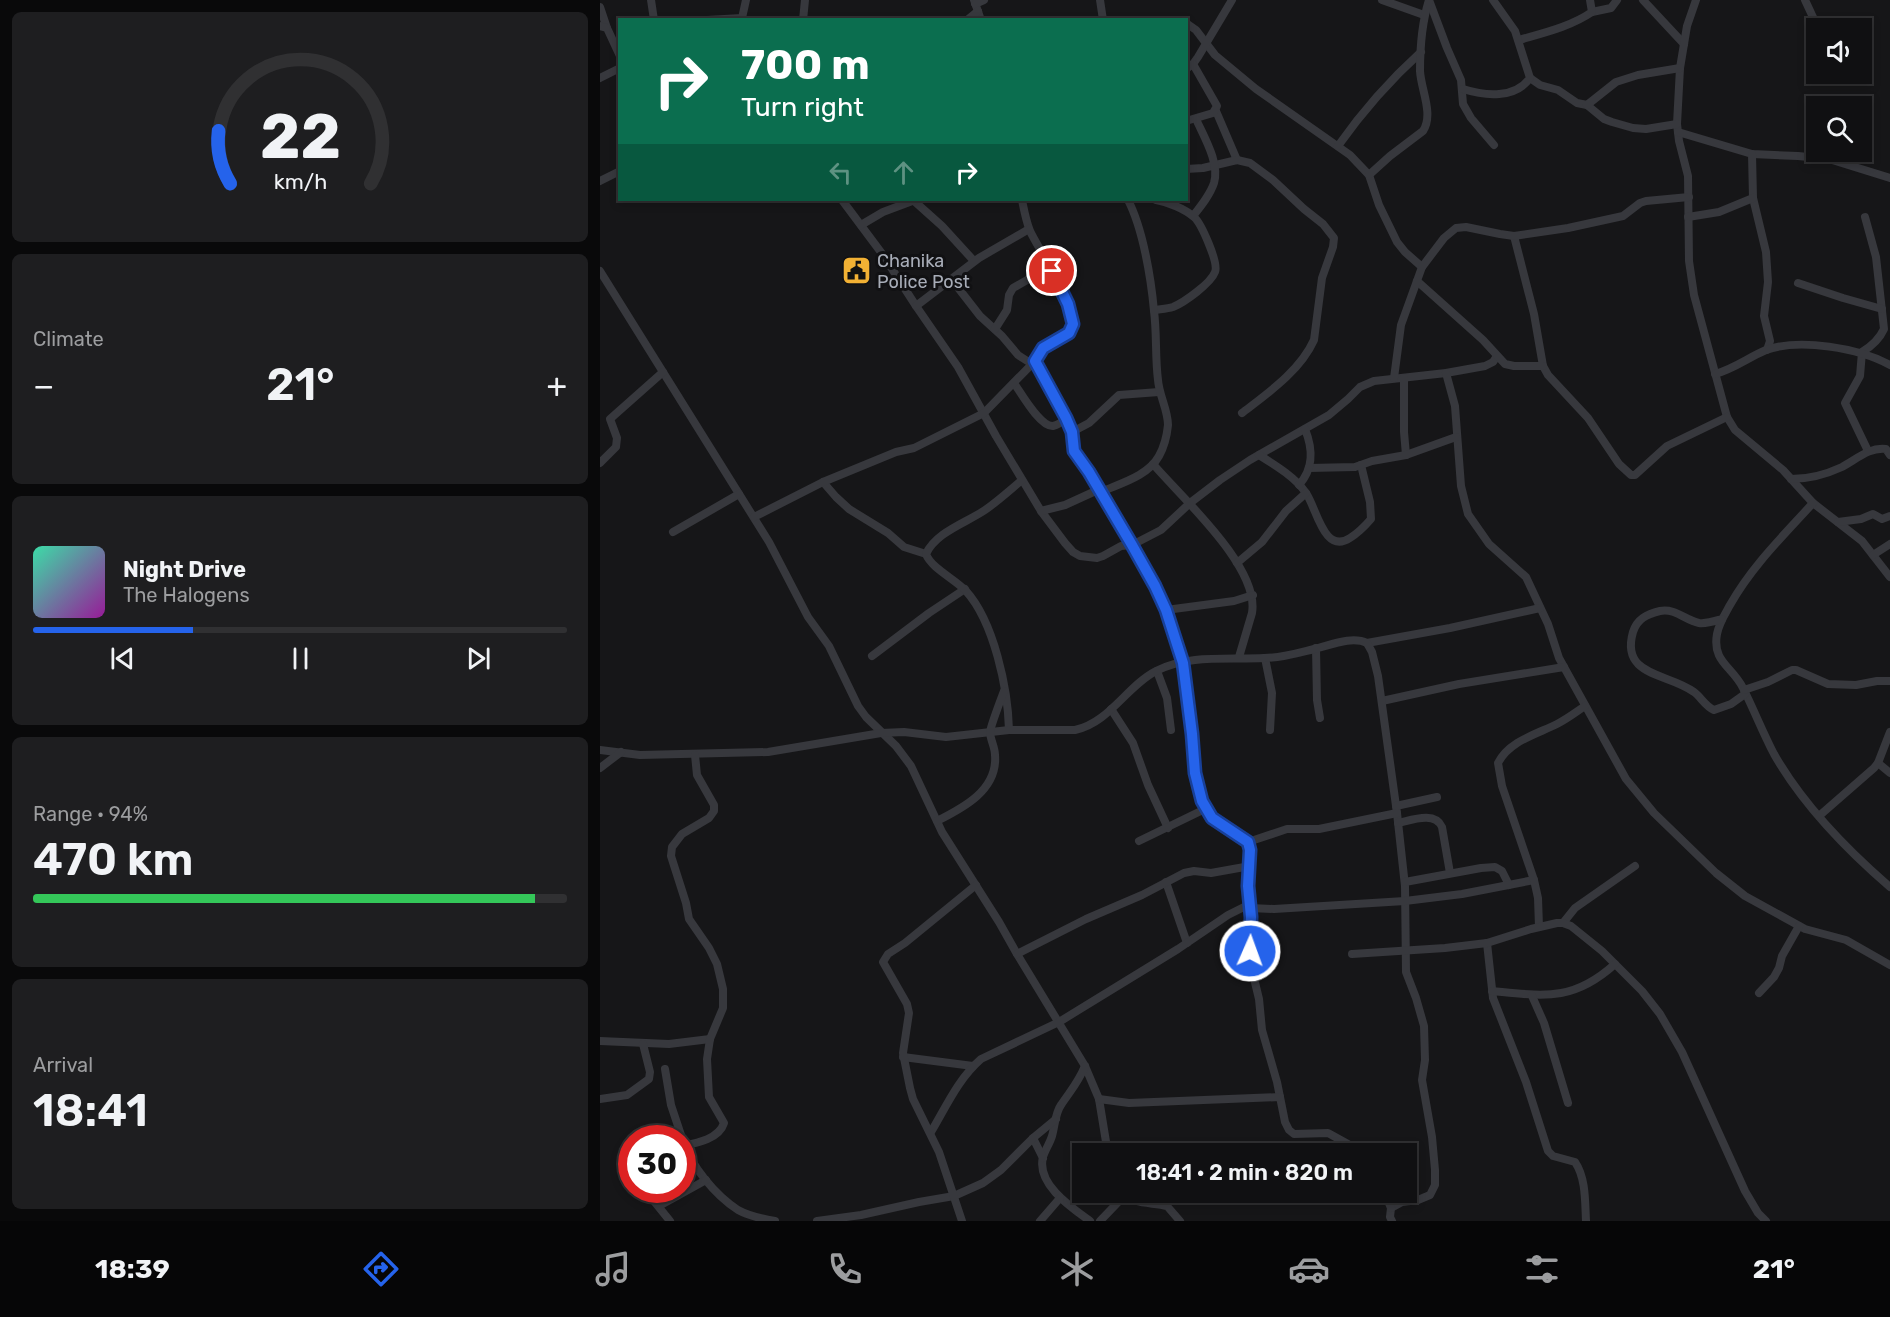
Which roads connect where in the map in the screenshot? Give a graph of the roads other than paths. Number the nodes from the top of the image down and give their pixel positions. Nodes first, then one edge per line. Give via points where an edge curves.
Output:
1 (651, 0) edge
2 (746, 0) edge
3 (805, 0) edge
4 (984, 0) edge
5 (1100, 0) edge
6 (1232, 0) edge
7 (1382, 0) edge
8 (1429, 0) edge
9 (1493, 0) edge
10 (1590, 0) edge
11 (1617, 0) edge
12 (1643, 0) edge
13 (1696, 0) edge
14 (1805, 0) edge
15 (600, 7) edge
16 (977, 9) edge
17 (1592, 12) junction
18 (1424, 15) junction
19 (654, 18) edge
20 (741, 18) edge
21 (803, 18) edge
22 (1103, 18) edge
23 (1813, 18) edge
24 (1188, 24) edge
25 (604, 27) edge
26 (1519, 40) junction
27 (1206, 43) junction
28 (1684, 44) junction
29 (618, 52) edge
30 (1421, 52) junction
31 (1190, 66) edge
32 (1680, 68) junction
33 (618, 69) edge
34 (600, 78) edge
35 (1530, 78) junction
36 (1463, 89) junction
37 (1587, 105) junction
38 (1216, 111) junction
39 (1196, 119) junction
40 (1188, 121) edge
41 (1678, 128) junction
42 (1338, 146) junction
43 (1494, 146) dead end
44 (1752, 154) junction
45 (1237, 160) junction
46 (1214, 164) junction
47 (1188, 169) edge
48 (618, 172) edge
49 (1369, 176) junction
50 (1890, 178) edge
51 (600, 181) edge
52 (1689, 197) junction
53 (1753, 198) junction
54 (843, 201) edge
55 (912, 201) edge
56 (915, 201) edge
57 (1022, 201) edge
58 (1128, 201) edge
59 (1163, 201) edge
60 (1193, 216) junction
61 (1688, 217) junction
62 (1865, 217) dead end
63 (861, 225) junction
64 (1029, 229) junction
65 (1514, 236) junction
66 (974, 261) junction
67 (1422, 267) junction
68 (600, 271) edge
69 (1052, 271) junction
70 (952, 280) junction
71 (1417, 281) junction
72 (1798, 283) dead end
73 (916, 306) junction
74 (1882, 309) junction
75 (1154, 310) junction
76 (994, 329) junction
77 (1767, 350) junction
78 (1862, 352) junction
79 (1497, 356) junction
80 (1033, 363) junction
81 (1890, 364) edge
82 (1543, 366) junction
83 (663, 372) junction
84 (1446, 373) junction
85 (1715, 374) junction
86 (1394, 378) junction
87 (1404, 378) junction
88 (1014, 383) junction
89 (1159, 392) junction
90 (1242, 413) dead end
91 (984, 414) junction
92 (1727, 417) junction
93 (1066, 418) junction
94 (1305, 429) junction
95 (1072, 432) junction
96 (1456, 436) junction
97 (1889, 450) edge
98 (1868, 451) junction
99 (1259, 454) junction
100 (1406, 456) junction
101 (600, 463) edge
102 (1153, 464) junction
103 (1361, 465) junction
104 (1309, 468) junction
105 (1791, 479) junction
106 (1022, 480) junction
107 (823, 482) junction
108 (1299, 485) junction
109 (1101, 491) junction
110 (1306, 493) junction
111 (739, 494) junction
112 (1813, 502) junction
113 (1190, 503) junction
114 (1041, 511) junction
115 (1890, 516) edge
116 (754, 517) junction
117 (1838, 522) junction
118 (674, 532) dead end
119 (1890, 544) edge
120 (1132, 545) junction
121 (926, 554) junction
122 (1873, 555) junction
123 (1237, 563) junction
124 (1890, 577) edge
125 (965, 590) junction
126 (1253, 595) junction
127 (1540, 608) junction
128 (1166, 610) junction
129 (1722, 619) junction
130 (1367, 643) junction
131 (1316, 648) junction
132 (872, 656) dead end
133 (1239, 657) junction
134 (1265, 658) junction
135 (1183, 663) junction
136 (1564, 667) junction
137 (1157, 671) junction
138 (1890, 681) edge
139 (1005, 689) junction
140 (1745, 692) junction
141 (1382, 701) junction
142 (1585, 706) junction
143 (1110, 709) junction
144 (1320, 718) dead end
145 (1009, 730) junction
146 (1171, 730) dead end
147 (1270, 730) dead end
148 (990, 732) junction
149 (1890, 732) edge
150 (880, 733) junction
151 (600, 750) edge
152 (621, 752) junction
153 (695, 755) junction
154 (1878, 763) junction
155 (600, 768) edge
156 (1890, 773) edge
157 (1437, 797) dead end
158 (1205, 809) junction
159 (1397, 810) junction
160 (1819, 816) junction
161 (937, 821) junction
162 (1398, 823) junction
163 (1168, 828) junction
164 (1139, 841) dead end
165 (1248, 842) junction
166 (1250, 866) junction
167 (1635, 866) dead end
168 (1450, 873) junction
169 (1534, 880) junction
170 (1166, 882) junction
171 (1405, 882) junction
172 (976, 885) junction
173 (1509, 885) junction
174 (1890, 887) edge
175 (1405, 901) junction
176 (1250, 906) junction
177 (1563, 923) junction
178 (1799, 926) junction
179 (1539, 927) junction
180 (1187, 943) junction
181 (1487, 943) junction
182 (1405, 950) junction
183 (1017, 954) junction
184 (1352, 954) dead end
185 (1615, 964) junction
186 (1890, 965) edge
187 (1492, 991) junction
188 (1759, 993) dead end
189 (1532, 996) junction
190 (1059, 1022) junction
191 (710, 1039) junction
192 (600, 1041) edge
193 (642, 1044) junction
194 (903, 1057) junction
195 (973, 1066) junction
196 (1085, 1066) junction
197 (665, 1070) dead end
198 (1280, 1097) junction
199 (600, 1099) edge
200 (1099, 1099) junction
201 (1568, 1103) dead end
202 (1056, 1119) junction
203 (677, 1125) edge
204 (931, 1132) junction
205 (1033, 1138) junction
206 (696, 1143) edge
207 (1106, 1143) edge
208 (1346, 1143) edge
209 (1043, 1158) junction
210 (696, 1163) edge
211 (706, 1180) junction
212 (954, 1196) junction
213 (1060, 1198) junction
214 (656, 1203) edge
215 (1115, 1203) edge
216 (1145, 1203) edge
217 (1389, 1203) edge
218 (659, 1206) junction
219 (1391, 1208) junction
220 (1762, 1220) edge
221 (670, 1221) edge
222 (775, 1221) edge
223 (817, 1221) edge
224 (962, 1221) edge
225 (1040, 1221) edge
226 (1090, 1221) edge
227 (1100, 1221) edge
228 (1180, 1221) edge
229 (1392, 1221) edge
230 (1586, 1221) edge

1 - 19 street
2 - 20 street
3 - 21 street
4 - 16 street
5 - 22 street
6 - 27 street
7 - 18 street
8 - 18 street
8 - 36 street
9 - 26 street
10 - 17 street
11 - 17 street via 1611,8
12 - 28 street
13 - 28 street
14 - 23 street
15 - 25 street
17 - 26 street via 1557,29
18 - 30 street
24 - 27 street
25 - 29 street
26 - 35 street
27 - 31 street
27 - 42 street via 1215,56 1256,89
28 - 32 street
30 - 42 street via 1367,107
30 - 49 street via 1427,126
31 - 38 street via 1216,102
32 - 37 street via 1616,82
32 - 41 street
33 - 34 street
35 - 36 street via 1523,86 1502,94
35 - 37 street
36 - 43 street via 1463,104
37 - 41 street via 1604,119 1633,128
38 - 39 street
38 - 45 street
39 - 40 street
39 - 46 street
41 - 44 street
41 - 52 street
42 - 49 street
44 - 50 street via 1829,159
44 - 53 street
45 - 46 street
45 - 90 street via 1261,170 1334,238 1322,278 1311,347 1296,368
46 - 47 street
46 - 60 street via 1213,186
48 - 51 street
49 - 67 street via 1390,231 1404,252
52 - 61 street
52 - 65 street via 1646,201 1623,216
53 - 61 street via 1719,212
53 - 77 street via 1766,252 1768,289 1764,316 1770,341
54 - 63 street
55 - 63 street
56 - 66 street
57 - 64 street
58 - 75 street via 1141,234
59 - 60 street
60 - 75 street via 1215,258 1216,270 1206,284 1182,302
61 - 85 street via 1694,295
62 - 74 street via 1876,257
63 - 73 street
64 - 66 street
64 - 69 street
65 - 67 street via 1456,228
65 - 82 street
66 - 70 street
67 - 71 street
68 - 83 street
69 - 76 street via 1013,288 1007,310
69 - 80 street via 1073,324 1069,333 1043,348
70 - 73 street
70 - 76 street
71 - 79 street
71 - 86 street via 1399,335
72 - 74 street
73 - 91 street via 958,367
74 - 78 street via 1881,337
75 - 89 street
76 - 80 street via 1018,355
77 - 78 street via 1815,346
77 - 85 street
78 - 81 street
78 - 98 street via 1860,376 1845,406
79 - 82 street via 1514,366
79 - 84 street via 1485,366
80 - 88 street
80 - 93 street
82 - 92 street via 1631,475 1671,443
83 - 101 street via 610,419 616,447
83 - 111 street
84 - 87 street
84 - 96 street via 1455,406
85 - 92 street
86 - 87 street
86 - 94 street via 1362,385 1334,411
87 - 100 street
88 - 91 street
88 - 93 street via 1044,423 1055,426
89 - 95 street via 1119,395 1089,423
89 - 102 street via 1168,427
91 - 106 street
91 - 107 street via 914,448
92 - 105 street via 1743,437
93 - 95 street
94 - 99 street
94 - 104 street via 1312,452
95 - 109 street via 1074,451
96 - 100 street
96 - 127 street via 1468,514 1489,544 1526,578
97 - 98 street
98 - 105 street via 1832,471
99 - 108 street
99 - 113 street
100 - 103 street
102 - 109 street via 1130,480
102 - 113 street
103 - 104 street
103 - 110 street via 1371,519 1341,543 1327,536
104 - 108 street
105 - 112 street
106 - 114 street
106 - 121 street via 938,539
107 - 116 street
107 - 121 street via 849,510 904,547
108 - 110 street
109 - 114 street
109 - 120 street
110 - 123 street via 1256,548
111 - 116 street
111 - 118 street
112 - 117 street
112 - 129 street via 1749,574
113 - 120 street via 1161,530
113 - 123 street
114 - 120 street via 1080,556 1096,558
115 - 117 street via 1882,519 1874,514
116 - 150 street via 808,617 829,646 858,706
117 - 122 street
119 - 122 street
120 - 128 street
121 - 125 street
122 - 124 street
123 - 126 street
125 - 132 street
125 - 139 street via 984,620
126 - 128 street
126 - 133 street
127 - 130 street
127 - 136 street
128 - 135 street
129 - 140 street via 1716,652
129 - 140 street via 1702,623 1667,610 1653,613 1636,623 1631,641 1634,660 1651,673 1694,692 1714,710 1731,704
130 - 131 street via 1354,640
130 - 141 street
131 - 134 street
131 - 144 street
133 - 134 street
133 - 135 street
134 - 147 street via 1272,693
135 - 137 street
135 - 158 street via 1196,783
136 - 141 street
136 - 142 street
137 - 143 street
137 - 146 street via 1167,698
138 - 140 street via 1828,684 1792,670
139 - 145 street
139 - 148 street
140 - 160 street via 1788,777
141 - 159 street
142 - 169 street via 1531,735 1498,763
142 - 178 street via 1626,779 1654,813 1716,873
143 - 145 street via 1084,728
143 - 163 street via 1133,743
145 - 148 street
148 - 150 street via 946,737
148 - 161 street via 995,756 986,787 979,796
149 - 154 street
150 - 153 street via 768,752
150 - 161 street via 908,761
151 - 152 street
152 - 153 street
152 - 155 street
153 - 191 street via 697,775 714,812 682,834 672,847 671,856 689,919 717,964 723,989 723,1008
154 - 156 street
154 - 160 street
157 - 159 street
158 - 163 street
158 - 165 street
159 - 162 street
159 - 165 street via 1319,829 1287,829
160 - 174 street
161 - 172 street
162 - 168 street via 1427,818 1438,821
162 - 171 street
163 - 164 street
165 - 166 street
166 - 170 street via 1211,873 1194,871
166 - 176 street
167 - 177 street via 1575,908
168 - 171 street
168 - 173 street via 1495,867 1502,871
169 - 173 street
169 - 179 street
170 - 180 street
170 - 183 street
171 - 175 street
172 - 183 street
172 - 194 street via 884,959 909,1012
173 - 175 street
175 - 176 street via 1274,909
175 - 182 street
176 - 180 street via 1228,915
176 - 198 street via 1252,970 1262,1030
177 - 179 street
177 - 185 street via 1580,931
178 - 186 street via 1846,940
178 - 188 street via 1774,977
179 - 181 street
180 - 190 street
181 - 182 street
181 - 187 street
182 - 184 street
182 - 219 street via 1406,972 1424,1026 1422,1080 1435,1185 1424,1199
183 - 190 street
185 - 189 street via 1583,987
185 - 220 street via 1642,991 1672,1033
187 - 189 street
187 - 230 street via 1548,1151 1575,1162 1580,1170
189 - 201 street
190 - 195 street
190 - 196 street
191 - 193 street
191 - 206 street via 709,1096 724,1123 712,1137
192 - 193 street
193 - 199 street via 649,1079 627,1095
194 - 195 street
194 - 204 street via 913,1099
195 - 204 street
196 - 200 street
196 - 202 street
197 - 203 street
198 - 200 street via 1129,1103
198 - 208 street via 1291,1132 1328,1134
200 - 207 street
202 - 205 street
202 - 209 street
204 - 212 street
205 - 209 street
205 - 212 street via 1001,1170
209 - 213 street via 1046,1179
210 - 211 street
211 - 218 street
211 - 222 street via 737,1209
212 - 223 street
212 - 224 street
213 - 225 street
213 - 226 street
214 - 218 street
215 - 227 street
216 - 228 street via 1167,1206
217 - 219 street
218 - 221 street
219 - 229 street

